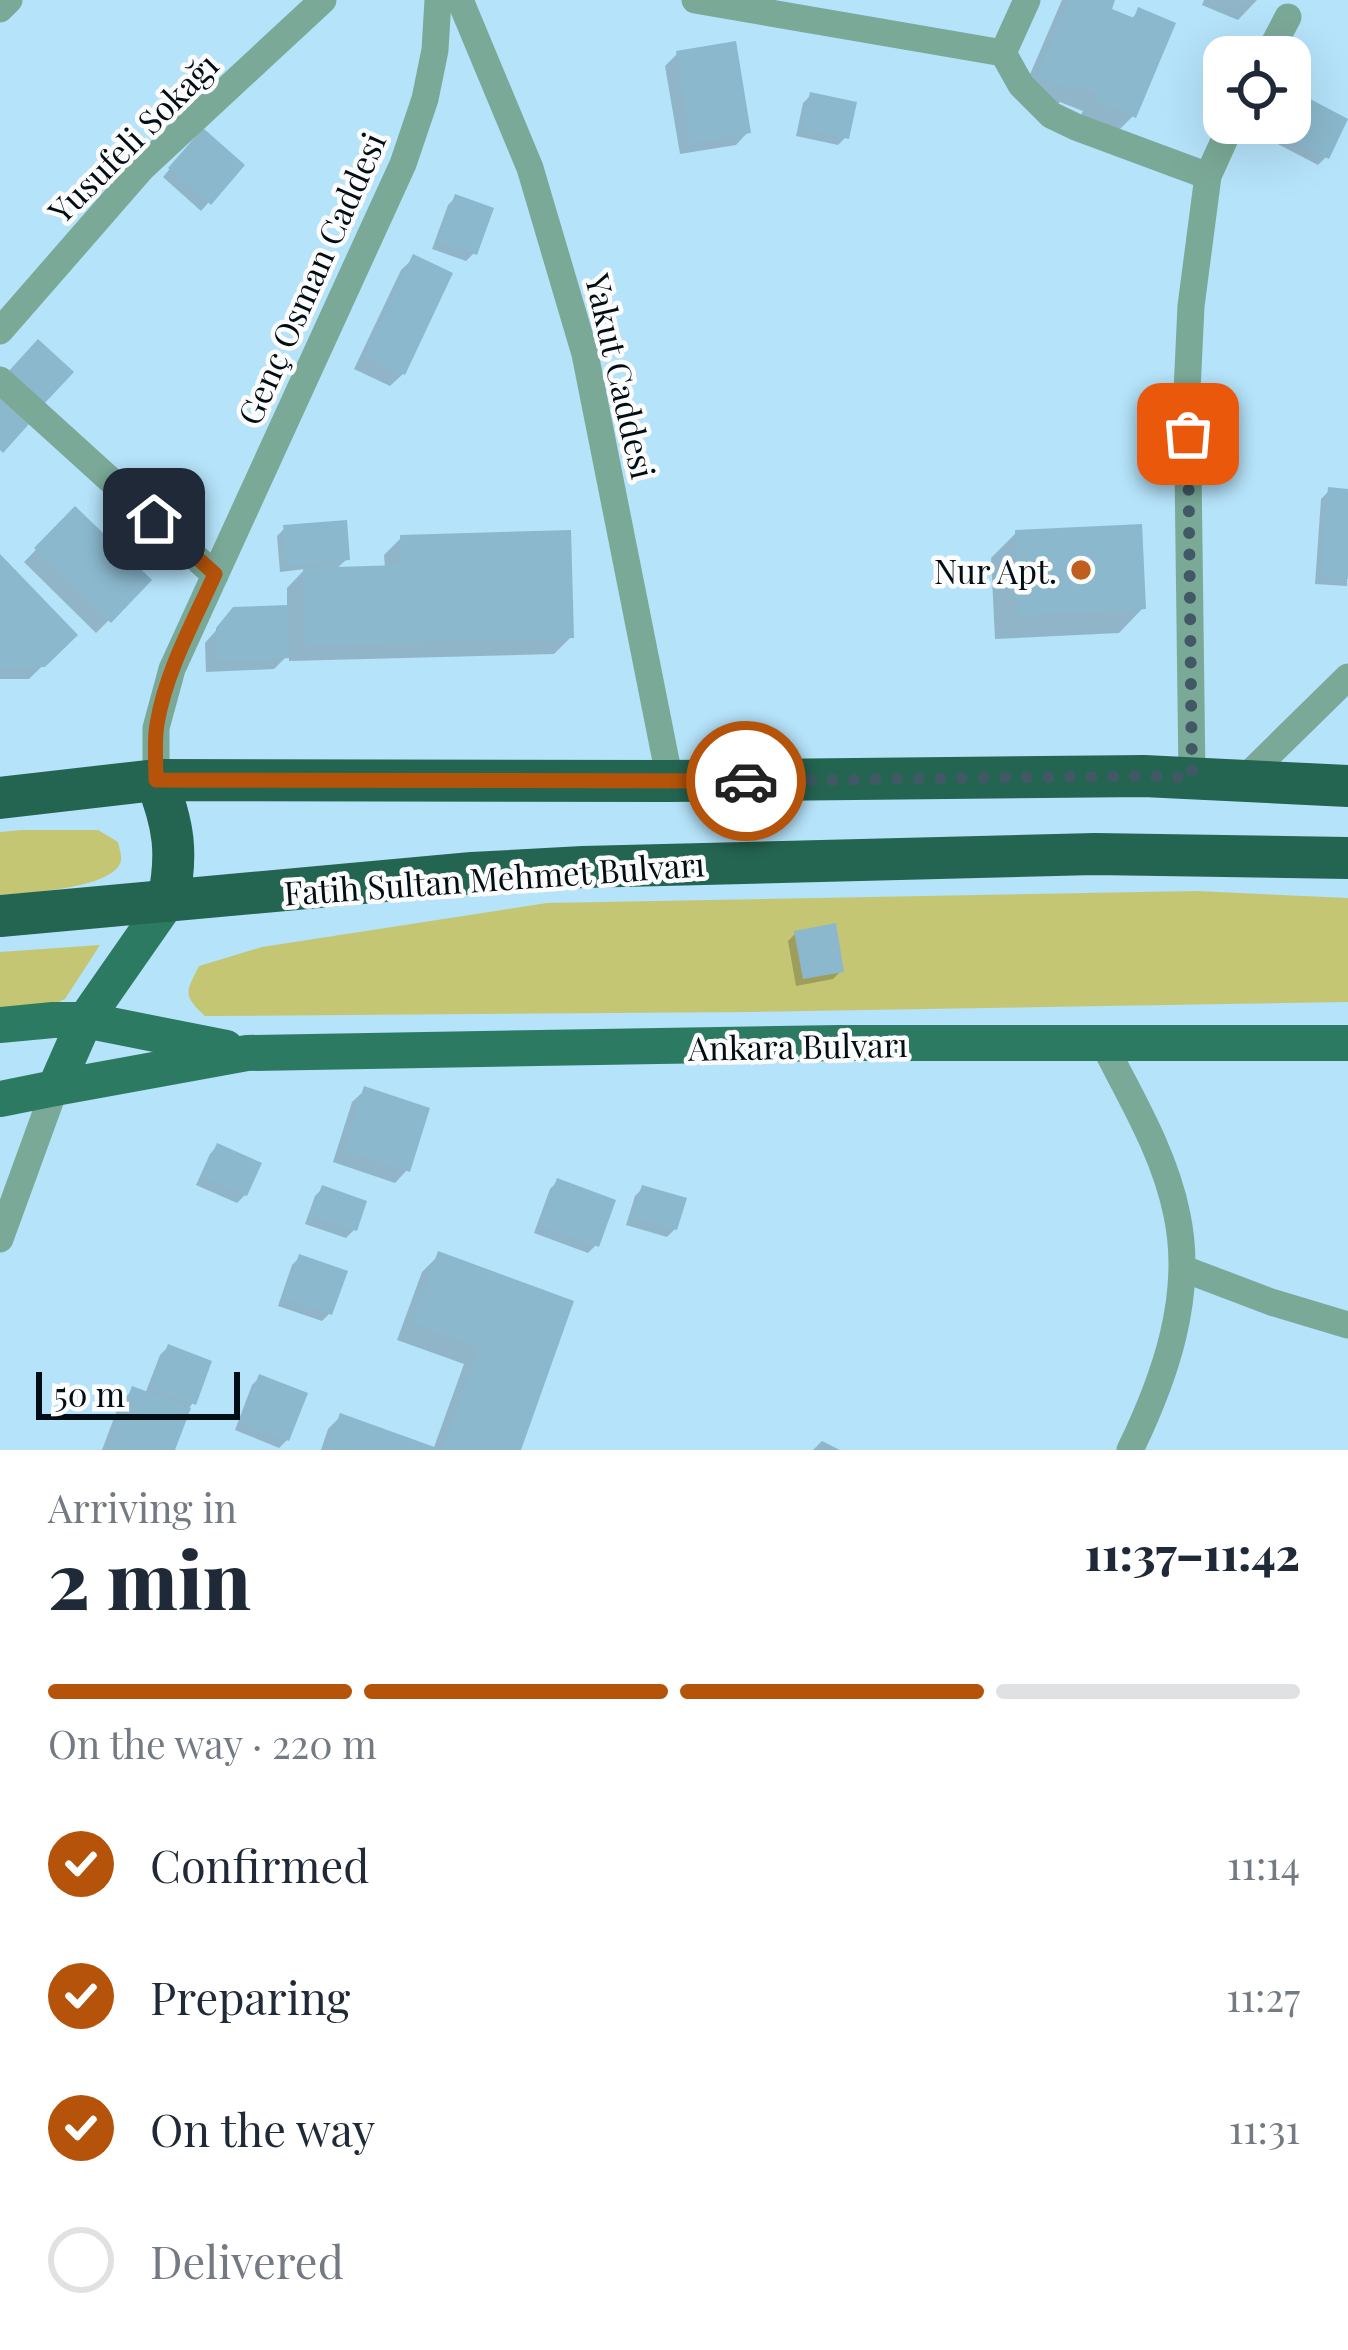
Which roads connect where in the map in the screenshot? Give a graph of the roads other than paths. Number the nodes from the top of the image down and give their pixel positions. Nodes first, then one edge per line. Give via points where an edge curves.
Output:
1 (9, 0) edge
2 (323, 0) edge
3 (438, 0) edge
4 (460, 0) edge
5 (695, 0) edge
6 (1027, 0) edge
7 (0, 9) edge
8 (1288, 16) dead end
9 (1278, 36) edge
10 (1003, 53) junction
11 (1222, 144) edge
12 (1208, 176) junction
13 (0, 331) edge
14 (0, 380) edge
15 (215, 574) junction
16 (1348, 677) edge
17 (1192, 778) junction
18 (156, 780) junction
19 (670, 781) junction
20 (1242, 781) junction
21 (1348, 786) edge
22 (0, 798) edge
23 (1348, 857) edge
24 (168, 901) junction
25 (0, 916) edge
26 (85, 1020) junction
27 (0, 1025) edge
28 (1102, 1043) junction
29 (1348, 1043) edge
30 (247, 1053) junction
31 (55, 1088) junction
32 (0, 1099) edge
33 (0, 1239) edge
34 (1184, 1269) junction
35 (1348, 1325) edge
36 (1130, 1450) edge

1 - 7 street
2 - 13 street, Yusufeli Sokağı via 143,167
3 - 15 street, Genç Osman Caddesi via 425,99 403,164
4 - 19 street, Yakut Caddesi via 530,168 585,354
5 - 10 street
6 - 10 street
8 - 9 street
10 - 12 street via 1051,115
11 - 12 street
12 - 17 street via 1187,391
14 - 15 street
15 - 18 street, Genç Osman Caddesi via 163,698
16 - 20 street
17 - 19 highway
17 - 20 highway
18 - 19 highway
18 - 22 highway
18 - 24 highway via 174,838
20 - 21 highway
23 - 24 highway, Fatih Sultan Mehmet Bulvarı via 1095,854 606,866
24 - 25 highway, Fatih Sultan Mehmet Bulvarı
24 - 26 main road
26 - 27 main road, Ankara Bulvarı
26 - 30 main road, Ankara Bulvarı
26 - 31 main road
28 - 29 main road, Ankara Bulvarı
28 - 30 main road, Ankara Bulvarı
28 - 34 street via 1161,1162
30 - 31 main road, Ankara Bulvarı
31 - 32 main road, Ankara Bulvarı
31 - 33 street
34 - 35 street
34 - 36 street via 1160,1382

